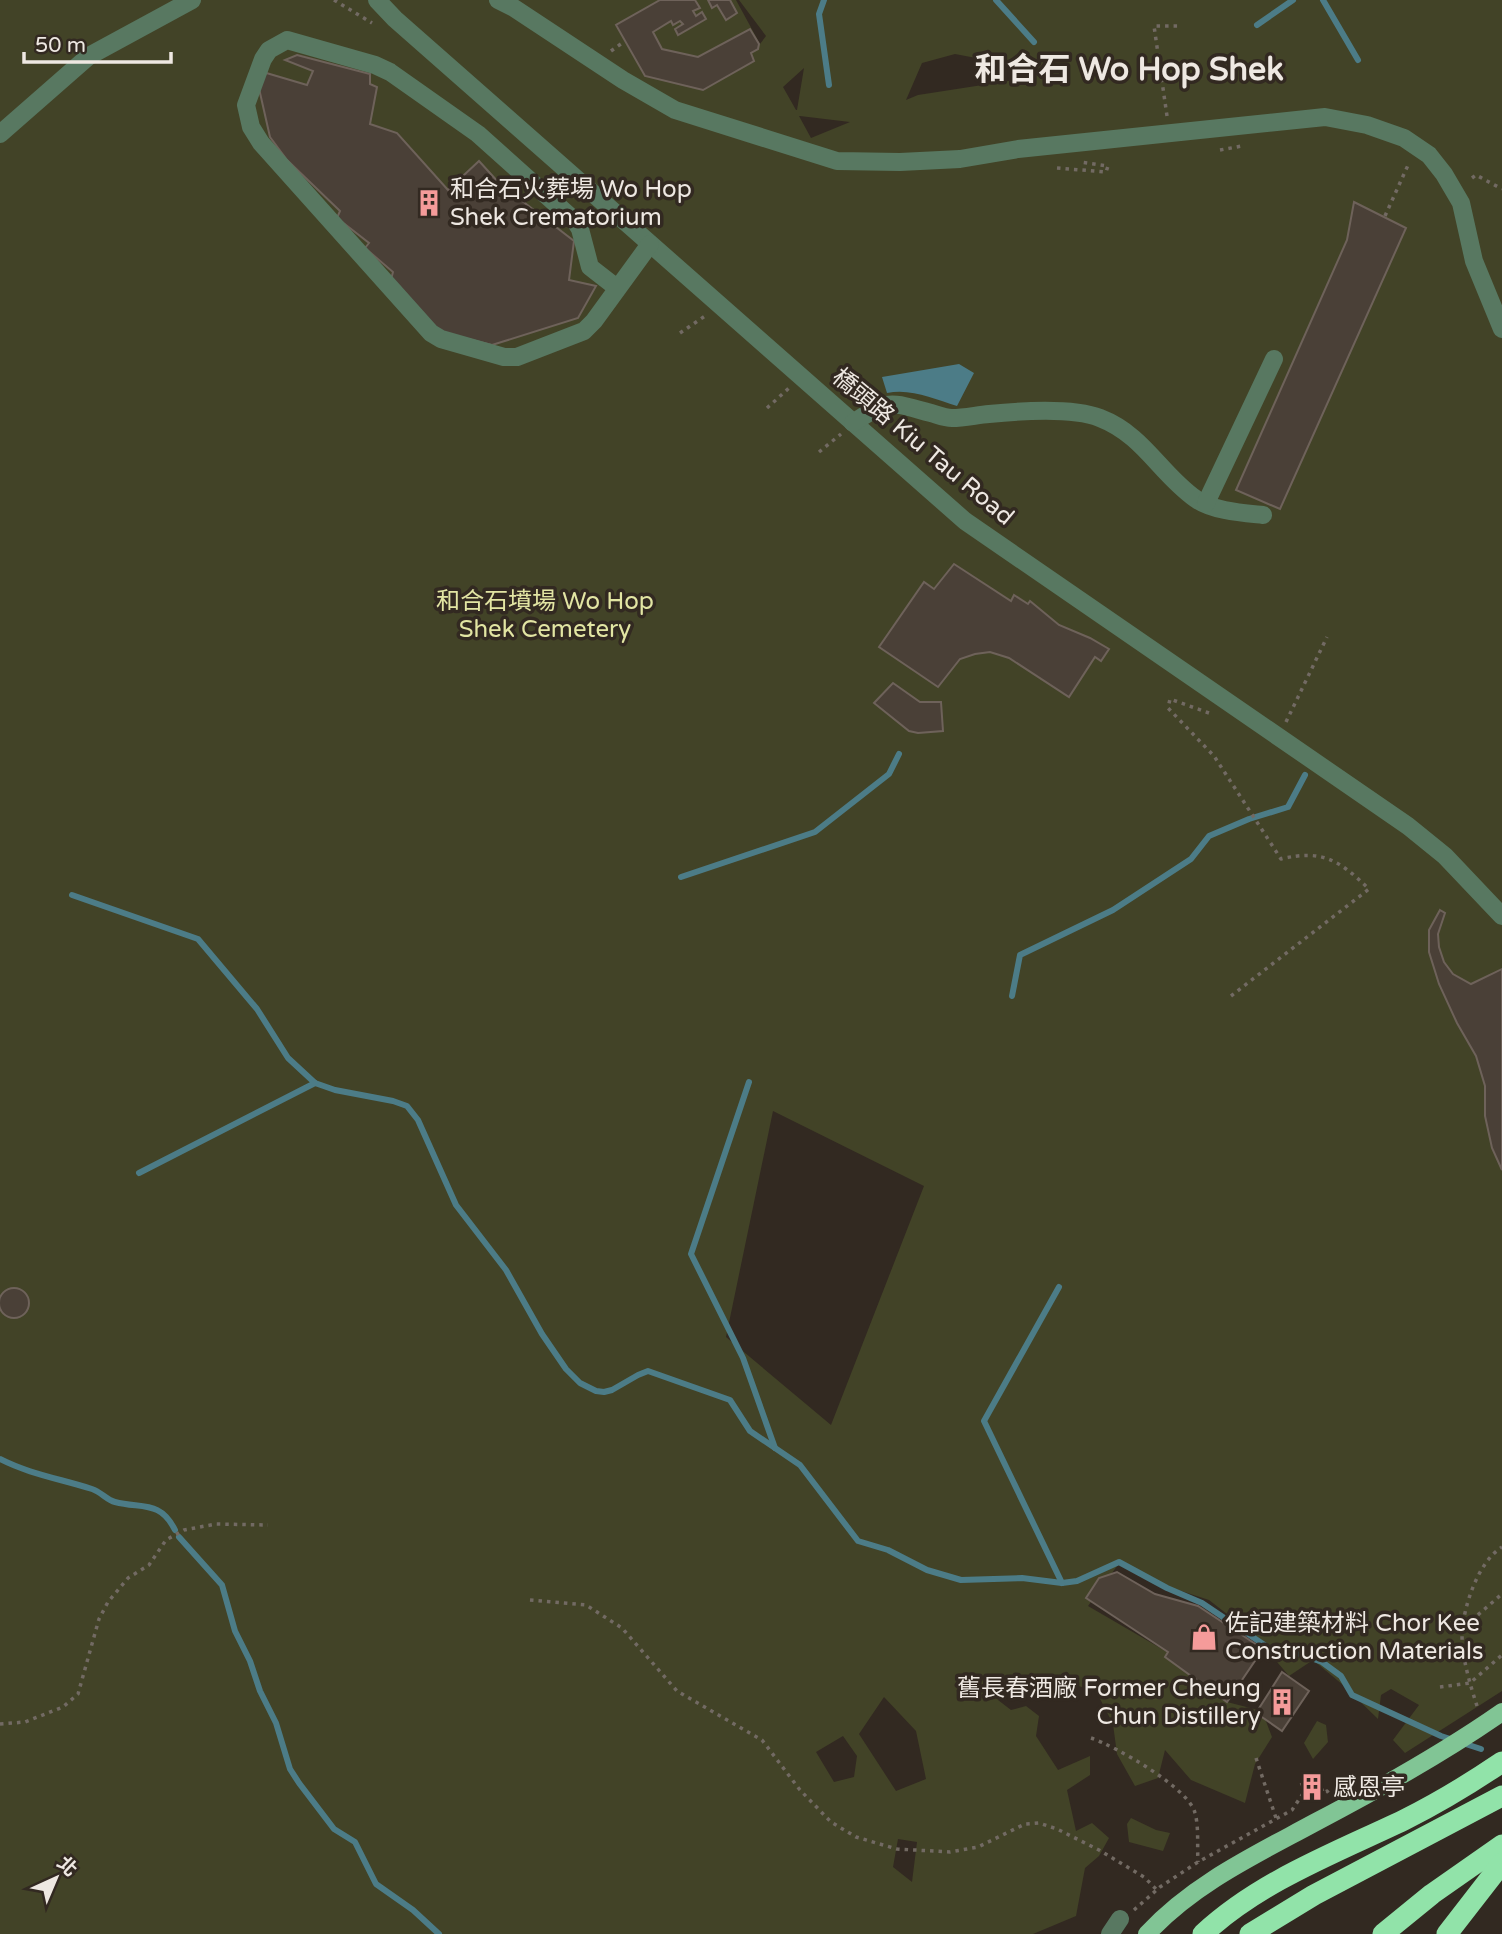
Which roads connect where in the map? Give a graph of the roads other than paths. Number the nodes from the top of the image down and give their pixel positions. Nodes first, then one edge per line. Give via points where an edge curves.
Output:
1 (192, 0) edge
2 (377, 0) edge
3 (498, 0) edge
4 (517, 4) edge
5 (0, 134) edge
6 (650, 244) junction
7 (617, 289) junction
8 (1502, 328) edge
9 (1274, 359) dead end
10 (848, 428) junction
11 (1206, 503) junction
12 (1263, 515) dead end
13 (1502, 916) edge
14 (1502, 1712) edge
15 (1502, 1762) edge
16 (1502, 1796) edge
17 (1502, 1844) edge
18 (1502, 1863) edge
19 (1205, 1932) edge
20 (1147, 1934) edge
21 (1250, 1934) edge
22 (1383, 1934) edge
23 (1447, 1934) edge

1 - 5 street via 89,56
2 - 6 street, 橋頭路 Kiu Tau Road
3 - 4 street
4 - 8 street via 623,80 675,110 836,161 960,159 1325,117 1367,125 1404,138 1429,155 1444,174 1461,203 1474,261
6 - 7 street
6 - 10 street, 橋頭路 Kiu Tau Road
7 - 7 street via 584,331 517,357 504,358 441,340 251,127 246,105 269,50 287,40 390,72 478,134 575,221 590,267
9 - 11 street
10 - 11 street via 892,402 951,418 1018,411 1097,417 1120,427 1198,501
10 - 13 street, 橋頭路 Kiu Tau Road via 965,521 1408,826 1445,856
11 - 12 street
14 - 20 main road via 1398,1779 1213,1879
15 - 19 highway via 1434,1804 1279,1881
16 - 21 highway
17 - 22 highway
18 - 23 highway

